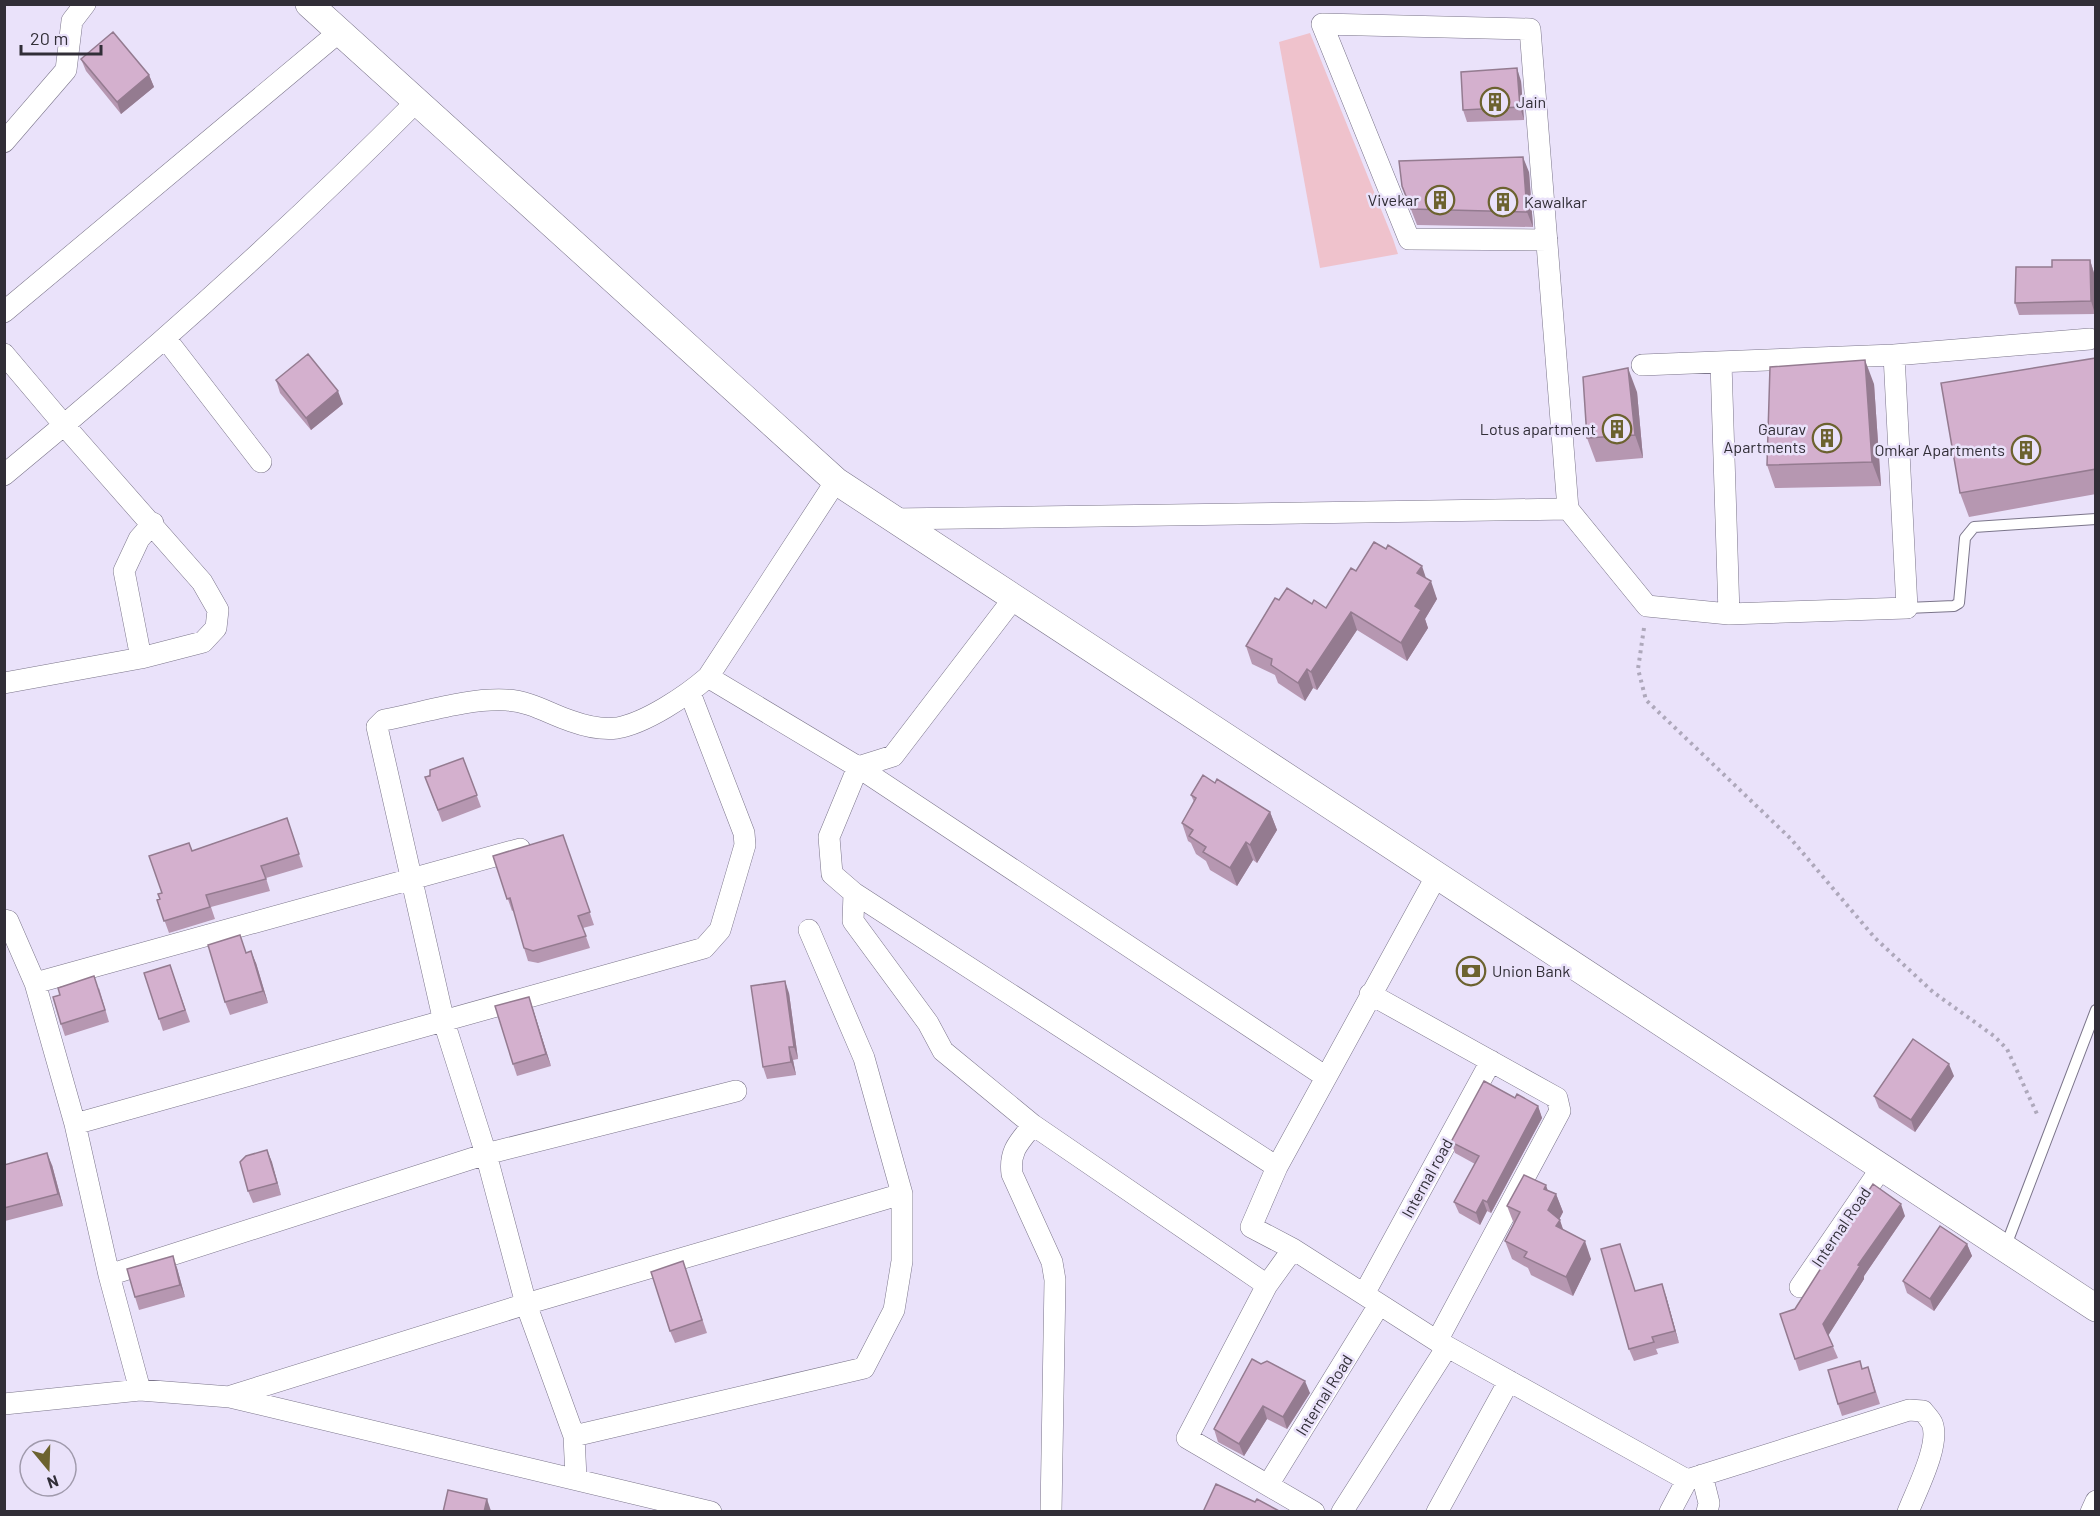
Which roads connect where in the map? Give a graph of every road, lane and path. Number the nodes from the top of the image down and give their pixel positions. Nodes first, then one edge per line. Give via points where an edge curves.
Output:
1 (85, 4) edge
2 (309, 4) edge
3 (339, 32) junction
4 (416, 102) junction
5 (4, 142) edge
6 (1547, 240) junction
7 (4, 312) edge
8 (166, 339) junction
9 (2090, 339) dead end
10 (4, 354) edge
11 (1894, 355) junction
12 (1721, 363) junction
13 (1642, 365) dead end
14 (64, 425) junction
15 (261, 462) dead end
16 (4, 476) edge
17 (836, 481) junction
18 (1568, 508) junction
19 (893, 519) junction
20 (2096, 519) edge
21 (153, 523) junction
22 (1014, 598) junction
23 (1647, 606) junction
24 (1907, 608) junction
25 (1729, 614) junction
26 (141, 658) junction
27 (708, 677) junction
28 (4, 683) edge
29 (690, 693) junction
30 (858, 767) junction
31 (535, 844) edge
32 (1437, 875) junction
33 (410, 881) junction
34 (854, 893) junction
35 (4, 920) edge
36 (809, 930) dead end
37 (35, 983) junction
38 (1370, 994) junction
39 (2096, 1010) edge
40 (444, 1022) junction
41 (1491, 1061) junction
42 (1326, 1077) junction
43 (736, 1091) dead end
44 (75, 1124) junction
45 (1033, 1125) junction
46 (2047, 1138) junction
47 (486, 1154) junction
48 (1277, 1167) junction
49 (1882, 1167) junction
50 (902, 1194) junction
51 (2005, 1248) junction
52 (1293, 1249) junction
53 (108, 1275) junction
54 (1267, 1285) junction
55 (1800, 1287) dead end
56 (1372, 1300) junction
57 (526, 1304) junction
58 (2096, 1308) edge
59 (1442, 1344) junction
60 (1509, 1381) junction
61 (140, 1390) junction
62 (230, 1396) junction
63 (4, 1404) edge
64 (574, 1436) junction
65 (1694, 1477) junction
66 (576, 1478) junction
67 (1268, 1485) junction
68 (2096, 1501) edge
69 (711, 1512) edge
70 (1051, 1512) edge
71 (1314, 1512) edge
72 (1342, 1512) edge
73 (1437, 1512) edge
74 (1670, 1512) edge
75 (1707, 1512) edge
76 (1908, 1512) edge
77 (2091, 1512) edge

1 - 5 street via 72,21 66,70
2 - 3 street
3 - 4 street
3 - 7 street
4 - 8 street via 324,194
4 - 17 street
6 - 6 street via 1530,29 1322,24 1409,239
6 - 18 street
8 - 14 street
8 - 15 street
9 - 11 street
10 - 14 street
11 - 12 street
11 - 24 street
12 - 13 street
12 - 25 street
14 - 16 street
14 - 21 street
17 - 19 street
17 - 27 street
18 - 19 street
18 - 23 street
19 - 22 street
20 - 24 lane via 1974,527 1965,538 1959,603
21 - 26 street via 139,539 124,571
21 - 26 street via 202,582 218,610 216,628 203,642
22 - 30 street via 893,756
22 - 32 street
23 - 25 street
23 - 46 path via 1638,669 1646,700 1791,839 1875,938 1933,992 2007,1049
24 - 25 street
26 - 28 street
27 - 29 street
27 - 30 street
29 - 33 street via 615,728 594,728 525,702 505,700 384,720 377,735
29 - 40 street via 744,833 745,845 720,930 713,940 704,948
30 - 34 street via 829,837 832,874
30 - 42 street
31 - 33 street
32 - 38 street
32 - 49 street
33 - 37 street
33 - 40 street
34 - 45 street via 853,921 928,1023 943,1051
34 - 48 street
35 - 37 street via 8,921
36 - 50 street via 864,1058
37 - 44 street
38 - 41 street
38 - 42 street
39 - 46 lane
40 - 44 street
40 - 47 street
41 - 56 street, Internal road
41 - 59 street via 1557,1098 1560,1111
42 - 48 street
43 - 47 street
44 - 53 street
45 - 54 street
45 - 70 street via 1013,1148 1010,1161 1012,1174 1052,1262 1055,1280
46 - 51 lane
47 - 53 street
47 - 57 street
48 - 52 street via 1251,1227
49 - 51 street
49 - 55 street, Internal Road
50 - 57 street
50 - 64 street via 902,1261 894,1310 864,1368
51 - 58 street
52 - 54 street
52 - 56 street
53 - 61 street
54 - 67 street via 1187,1438
56 - 59 street
56 - 67 street, Internal Road
57 - 62 street
57 - 64 street
59 - 60 street
59 - 72 street
60 - 65 street
60 - 73 street
61 - 62 street
61 - 63 street
62 - 66 street
64 - 66 street
65 - 74 street
65 - 75 street via 1709,1503
65 - 76 street via 1909,1410 1923,1411 1932,1422 1934,1434
66 - 69 street
67 - 71 street
68 - 77 street

